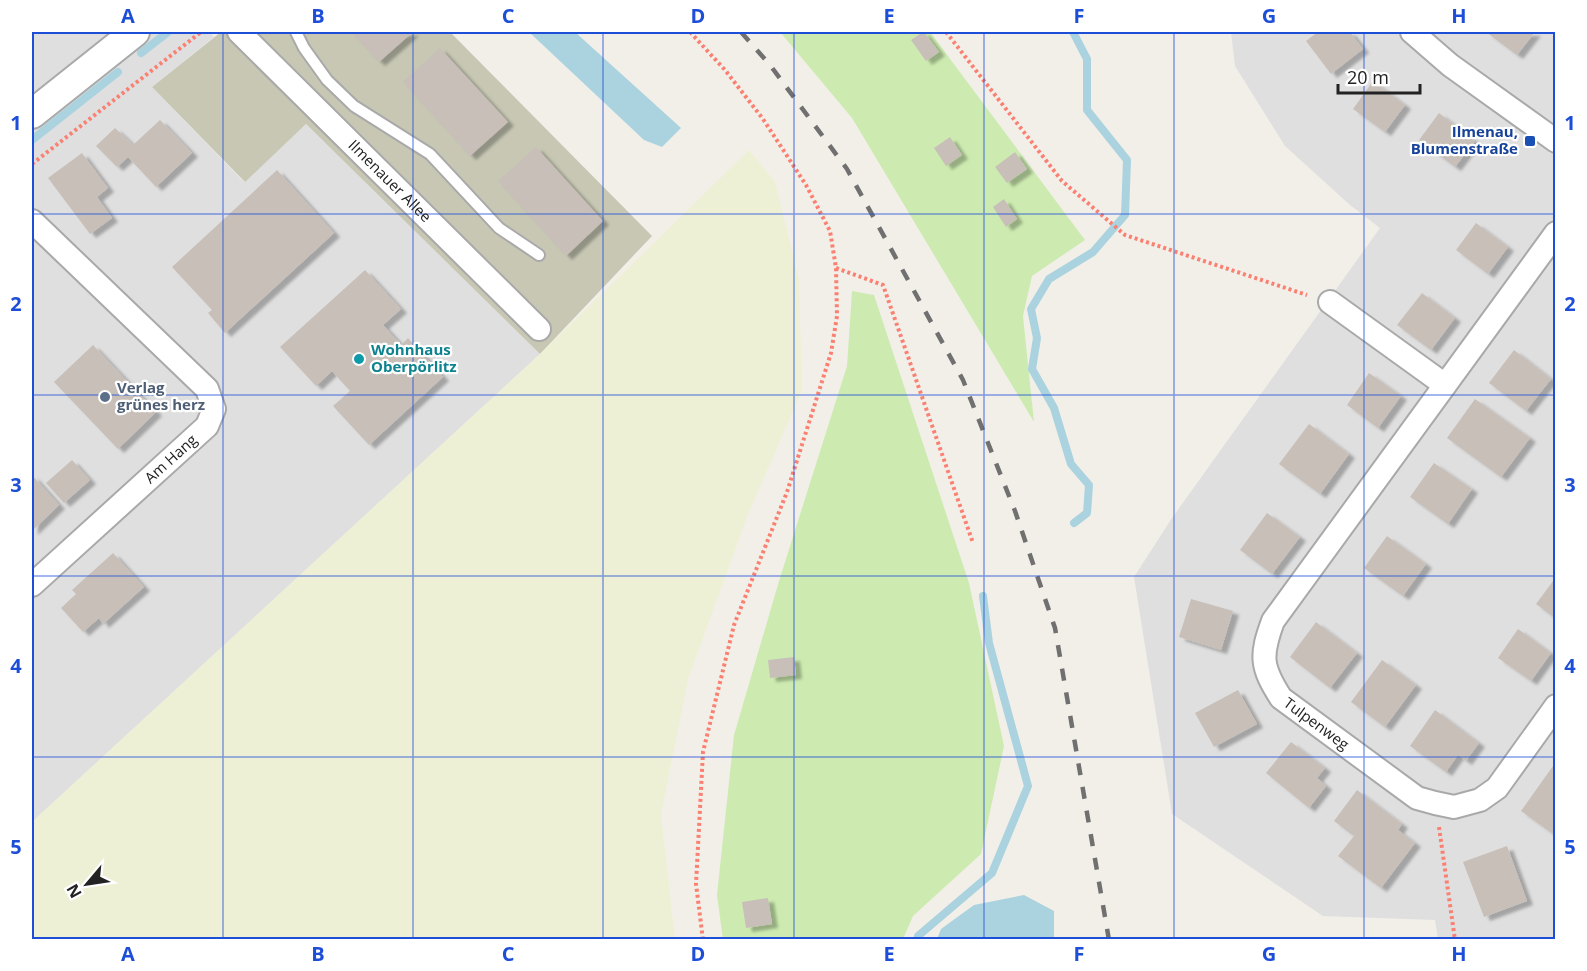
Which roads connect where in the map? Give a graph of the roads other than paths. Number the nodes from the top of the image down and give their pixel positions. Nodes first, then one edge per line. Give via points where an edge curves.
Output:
1 (135, 32) edge
2 (239, 32) edge
3 (297, 32) edge
4 (1412, 32) edge
5 (32, 114) edge
6 (1556, 141) edge
7 (32, 221) edge
8 (1556, 233) edge
9 (539, 255) dead end
10 (1330, 302) road end
11 (539, 329) dead end
12 (1445, 385) junction
13 (32, 585) edge
14 (1556, 706) edge

1 - 5 street
2 - 11 street, Ilmenauer Allee
3 - 9 lane via 327,80 354,106 430,154 499,228
4 - 6 street via 1450,65
7 - 13 street, Am Hang via 207,389 214,410 207,426
8 - 12 street, Tulpenweg
10 - 12 street
12 - 14 street, Tulpenweg via 1273,621 1265,642 1264,661 1269,679 1281,698 1417,798 1454,807 1480,800 1497,788

